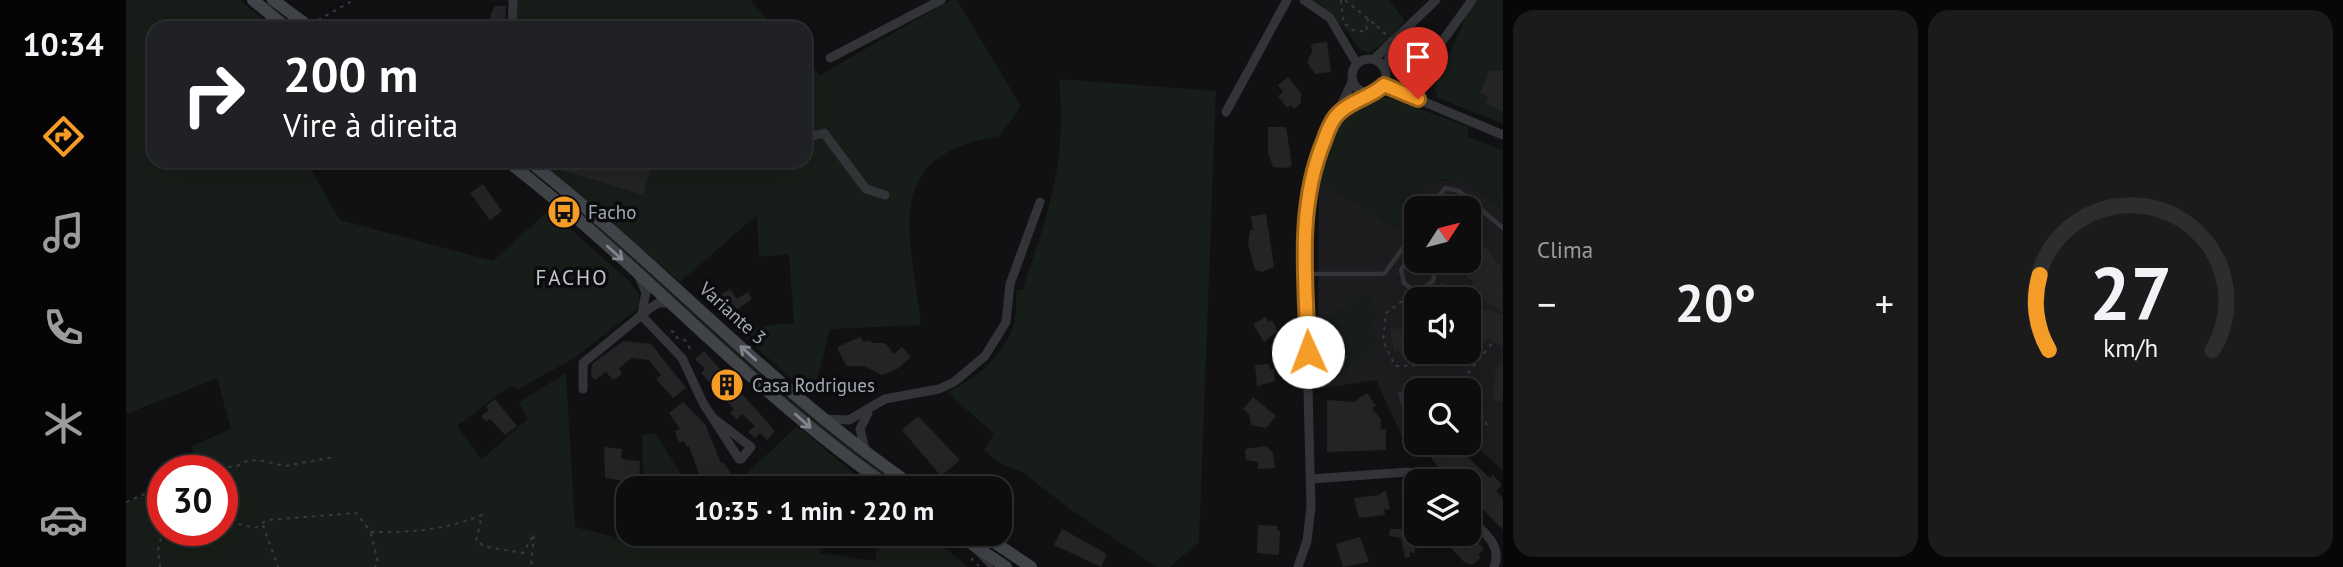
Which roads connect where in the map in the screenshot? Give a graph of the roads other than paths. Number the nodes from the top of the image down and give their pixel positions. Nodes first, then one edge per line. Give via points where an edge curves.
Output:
1 (253, 0) edge
2 (274, 0) edge
3 (513, 0) edge
4 (941, 0) edge
5 (1287, 0) edge
6 (1304, 0) edge
7 (1436, 0) edge
8 (1472, 0) edge
9 (278, 21) edge
10 (302, 21) edge
11 (512, 21) edge
12 (1403, 34) junction
13 (830, 58) dead end
14 (1374, 59) junction
15 (1357, 64) junction
16 (1384, 68) junction
17 (1353, 80) junction
18 (1384, 85) junction
19 (1369, 93) junction
20 (1418, 99) junction
21 (1226, 112) dead end
22 (1337, 114) junction
23 (1503, 135) edge
24 (812, 137) edge
25 (515, 168) edge
26 (538, 168) edge
27 (885, 195) dead end
28 (1439, 196) edge
29 (1465, 196) edge
30 (1041, 202) dead end
31 (1481, 210) edge
32 (1503, 228) edge
33 (1404, 246) edge
34 (1397, 255) junction
35 (1404, 260) edge
36 (1404, 267) edge
37 (635, 271) junction
38 (1435, 273) edge
39 (1306, 274) junction
40 (1384, 274) junction
41 (1401, 275) junction
42 (672, 304) junction
43 (641, 315) junction
44 (583, 389) dead end
45 (877, 403) junction
46 (712, 417) junction
47 (822, 418) junction
48 (867, 453) junction
49 (1404, 472) edge
50 (874, 476) edge
51 (899, 476) edge
52 (1311, 479) junction
53 (1481, 529) edge
54 (972, 546) edge
55 (975, 546) edge
56 (1000, 546) edge
57 (1501, 547) edge
58 (991, 567) edge
59 (1006, 567) edge
60 (1031, 567) edge
61 (1298, 567) edge
62 (1494, 567) edge

1 - 9 main road
2 - 10 main road
3 - 11 street
4 - 13 street
5 - 21 street
6 - 15 street via 1330,18
7 - 12 street
8 - 20 street via 1441,43
12 - 14 street
12 - 16 street
14 - 15 street
14 - 16 street
15 - 17 street
16 - 18 street
17 - 19 street
17 - 22 street
18 - 19 street
18 - 20 street
19 - 22 street
20 - 23 street
22 - 39 street via 1315,162 1307,196
24 - 27 street via 824,134 866,189
25 -> 37 main road, Variante 3
47 -> 26 main road, Variante 3
28 - 29 lane via 1445,188
30 - 45 street via 1010,284 1006,322 985,356 939,389
31 - 32 lane
33 - 34 lane
34 - 35 lane
34 - 40 lane
36 - 41 lane
37 - 42 main road, Variante 3
37 - 43 street via 646,292
38 - 41 lane via 1433,281 1421,290 1408,287
39 - 40 lane
39 - 52 street
40 - 41 lane
42 - 43 street via 658,303
42 -> 50 main road, Variante 3 via 819,436
43 - 44 street via 583,363
43 - 46 street via 682,358
45 - 47 street via 849,420
45 - 48 street via 860,429
46 - 46 street via 739,459 741,459 751,447
47 - 48 main road, Variante 3
48 - 51 main road, Variante 3
49 - 52 street
52 - 61 street via 1307,541
53 - 57 street
54 - 58 lane
55 - 59 main road
56 - 60 main road
57 - 62 street

